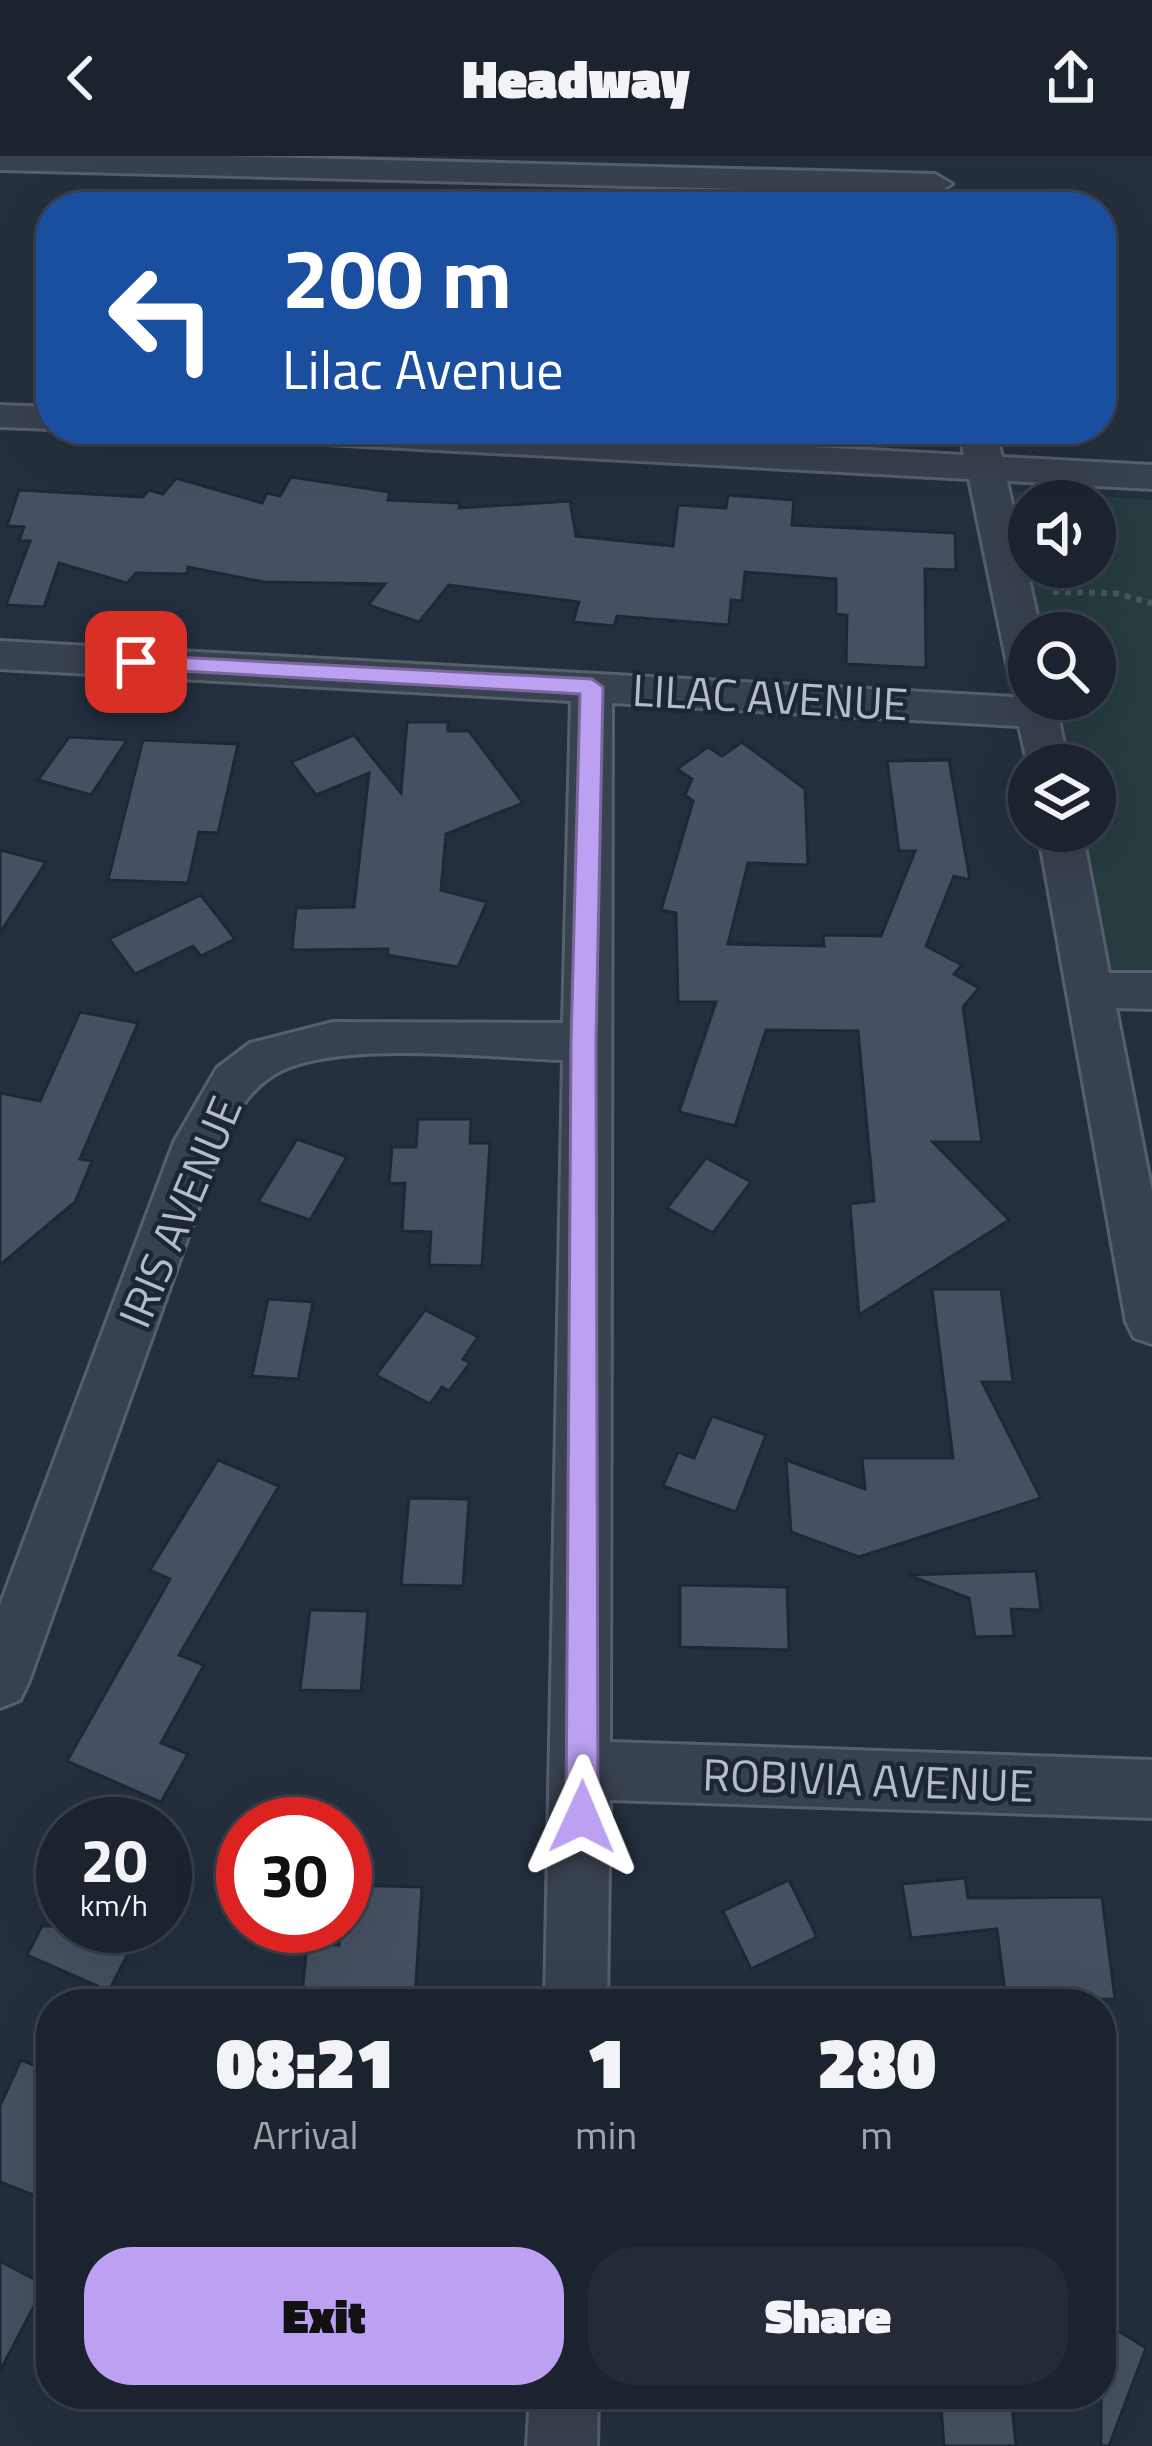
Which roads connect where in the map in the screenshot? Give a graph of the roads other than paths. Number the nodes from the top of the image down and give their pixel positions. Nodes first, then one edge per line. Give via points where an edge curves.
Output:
1 (54, 158) edge
2 (0, 160) edge
3 (934, 182) edge
4 (0, 416) edge
5 (36, 417) edge
6 (828, 444) edge
7 (981, 448) edge
8 (1152, 477) edge
9 (1016, 612) edge
10 (0, 655) edge
11 (592, 687) junction
12 (1008, 695) edge
13 (1064, 852) edge
14 (1090, 990) junction
15 (1152, 991) edge
16 (584, 1042) junction
17 (1152, 1322) edge
18 (0, 1681) edge
19 (583, 1770) junction
20 (1152, 1789) edge
21 (576, 1989) edge
22 (563, 2409) edge
23 (562, 2446) edge

1 - 2 street
1 - 3 street via 200,178
4 - 5 street
6 - 7 street
7 - 8 street
7 - 9 street
10 - 11 street, LILAC AVENUE
11 - 12 street, LILAC AVENUE
11 - 16 street
13 - 14 street
14 - 15 street
14 - 17 street
16 - 18 street, IRIS AVENUE via 308,1041 264,1057 233,1080 199,1142
16 - 19 street
19 - 20 street, ROBIVIA AVENUE
19 - 21 street
22 - 23 street

